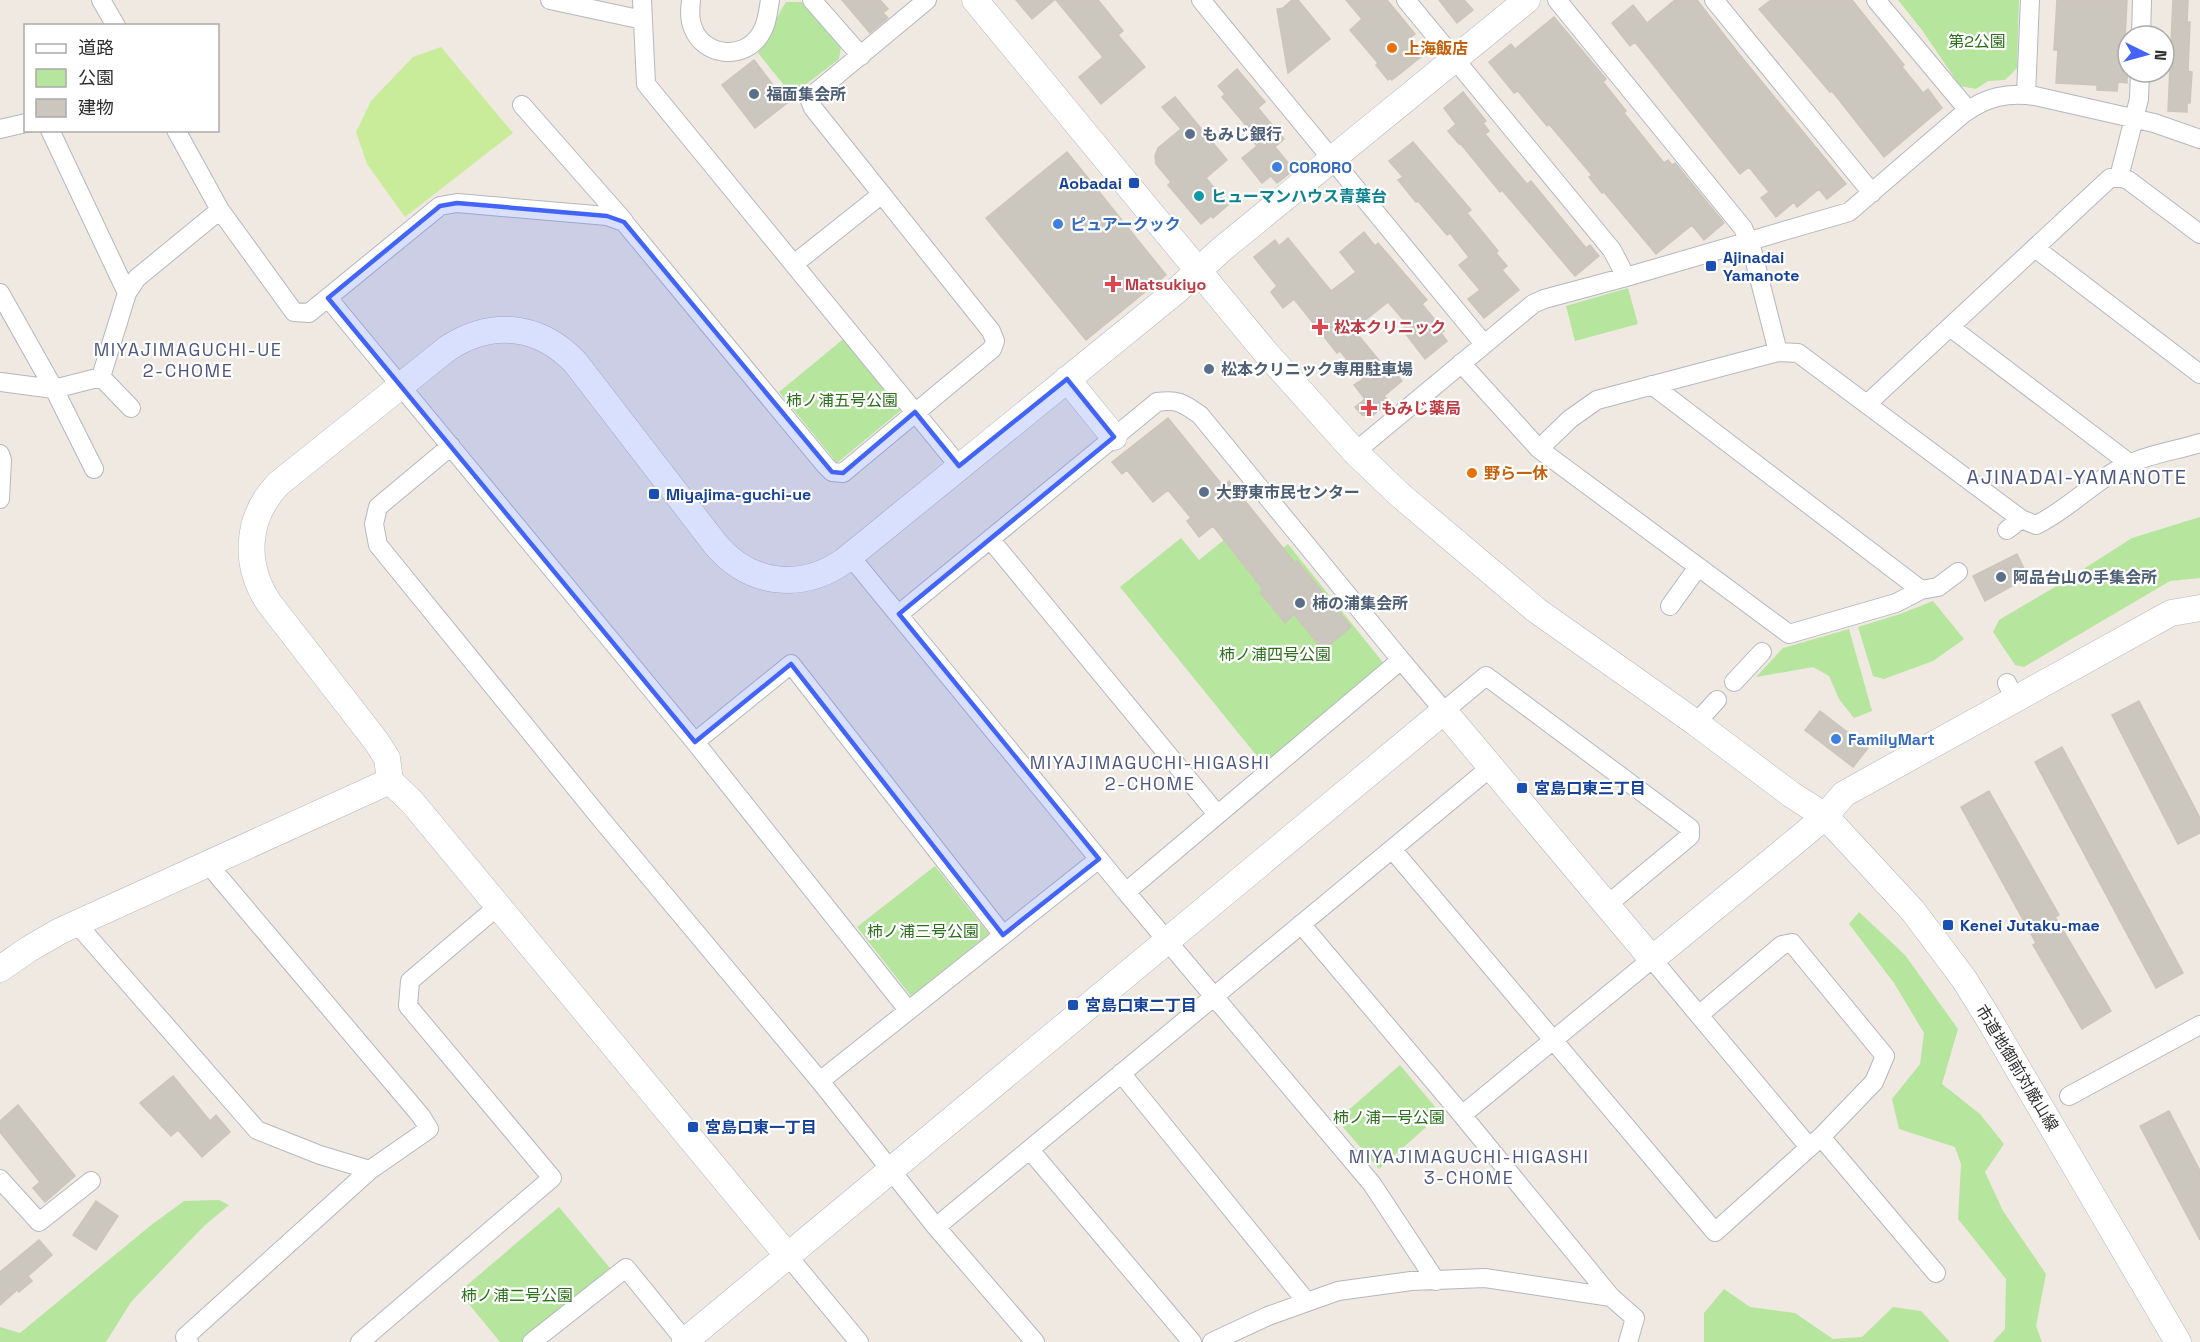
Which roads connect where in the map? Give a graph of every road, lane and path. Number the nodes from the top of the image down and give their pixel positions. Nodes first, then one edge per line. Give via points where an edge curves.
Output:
1 (101, 0) edge
2 (550, 0) edge
3 (642, 0) edge
4 (691, 0) edge
5 (770, 0) edge
6 (812, 0) edge
7 (927, 0) edge
8 (975, 0) edge
9 (1201, 0) edge
10 (1406, 0) edge
11 (1527, 0) edge
12 (1557, 0) edge
13 (1714, 0) edge
14 (1876, 0) edge
15 (2031, 0) edge
16 (2142, 0) edge
17 (643, 20) junction
18 (115, 24) edge
19 (2141, 24) edge
20 (861, 56) junction
21 (1455, 59) junction
22 (2140, 84) edge
23 (2026, 94) junction
24 (522, 105) dead end
25 (1968, 110) junction
26 (2134, 118) junction
27 (24, 123) edge
28 (0, 129) edge
29 (51, 132) edge
30 (177, 132) edge
31 (2200, 139) edge
32 (1332, 159) junction
33 (2119, 177) junction
34 (1872, 193) junction
35 (882, 194) junction
36 (220, 210) junction
37 (624, 222) junction
38 (2200, 234) edge
39 (1749, 242) junction
40 (2035, 248) junction
41 (794, 264) junction
42 (1199, 271) junction
43 (1626, 277) junction
44 (127, 293) junction
45 (0, 294) edge
46 (328, 298) junction
47 (1950, 327) junction
48 (1484, 344) junction
49 (1778, 352) junction
50 (1461, 363) junction
51 (2200, 374) edge
52 (101, 376) junction
53 (1067, 379) junction
54 (0, 382) edge
55 (1652, 385) junction
56 (401, 386) junction
57 (54, 389) junction
58 (1867, 404) junction
59 (131, 408) dead end
60 (915, 412) junction
61 (1114, 437) junction
62 (2200, 443) edge
63 (451, 446) junction
64 (1539, 449) junction
65 (1355, 452) junction
66 (0, 454) edge
67 (2129, 463) junction
68 (959, 466) junction
69 (94, 469) dead end
70 (0, 499) edge
71 (990, 539) junction
72 (850, 555) junction
73 (1698, 567) junction
74 (1958, 572) dead end
75 (1935, 592) junction
76 (1670, 606) dead end
77 (2200, 608) edge
78 (899, 614) junction
79 (1775, 642) junction
80 (1401, 660) junction
81 (1734, 682) dead end
82 (1717, 700) dead end
83 (1444, 711) junction
84 (1696, 723) junction
85 (695, 742) junction
86 (1491, 766) junction
87 (390, 781) junction
88 (1217, 814) junction
89 (1825, 816) junction
90 (1392, 849) junction
91 (1099, 859) junction
92 (208, 864) junction
93 (1126, 892) junction
94 (1607, 905) junction
95 (497, 907) junction
96 (77, 924) junction
97 (1301, 924) junction
98 (1003, 935) junction
99 (1167, 942) junction
100 (1652, 959) junction
101 (0, 969) edge
102 (1214, 997) junction
103 (908, 1011) junction
104 (1699, 1015) junction
105 (2200, 1025) edge
106 (1552, 1039) junction
107 (1120, 1073) junction
108 (820, 1081) junction
109 (2069, 1096) dead end
110 (1462, 1115) junction
111 (1815, 1142) junction
112 (1030, 1150) junction
113 (370, 1170) junction
114 (891, 1170) junction
115 (0, 1179) edge
116 (91, 1181) dead end
117 (936, 1227) junction
118 (788, 1256) junction
119 (1936, 1273) dead end
120 (1436, 1281) junction
121 (1611, 1297) junction
122 (1306, 1301) junction
123 (1235, 1338) edge
124 (543, 1339) edge
125 (189, 1342) edge
126 (360, 1342) edge
127 (686, 1342) edge
128 (859, 1342) edge
129 (1035, 1342) edge
130 (1192, 1342) edge
131 (1212, 1342) edge
132 (1628, 1342) edge
133 (2178, 1342) edge

1 - 18 street
2 - 17 street
3 - 17 street
4 - 5 street via 691,19 697,36 710,48 727,52 744,49 758,38
6 - 20 street
7 - 20 street
8 - 42 street, 市道地御前対厳山線
9 - 32 street
10 - 21 street
11 - 21 street
12 - 39 street via 1736,219
13 - 34 street
14 - 25 street via 1916,35
15 - 23 street
16 - 19 street
17 - 41 street via 646,84
20 - 35 street via 809,98
21 - 32 street
21 - 43 street via 1612,250
22 - 26 street
23 - 25 street via 1997,96
23 - 26 street
24 - 37 street
25 - 34 street
26 - 31 street
26 - 33 street
27 - 28 street
29 - 44 street
30 - 36 street
32 - 42 street
32 - 48 street
33 - 38 street
33 - 40 street via 2105,182
34 - 39 street via 1849,212
35 - 41 street
35 - 60 street via 995,341 992,349
36 - 44 street via 137,278
36 - 46 street via 294,312 309,313
37 - 46 street via 607,216 561,212 457,203 440,206
37 - 60 street via 832,472 843,473 893,424
39 - 43 street
39 - 49 street
40 - 47 street
40 - 51 street
41 - 60 street
42 - 53 street
42 - 65 street, 市道地御前対厳山線
43 - 48 street via 1538,301
44 - 52 street
45 - 57 street
46 - 56 street
47 - 58 street
47 - 67 street
48 - 50 street
49 - 55 street
49 - 58 street via 1798,353
50 - 64 street
50 - 65 street
52 - 57 street
52 - 59 street
53 - 61 street
53 - 68 street
54 - 57 street
55 - 64 street via 1597,400
55 - 75 street
56 - 63 street
56 - 72 street via 447,348 468,337 491,330 537,336 558,346 575,362 716,545 738,566 766,579 797,580 826,572
56 - 87 street via 272,491 254,524 251,551 253,570 264,595 376,741 387,758
57 - 69 street
58 - 67 street via 2005,531 2036,525 2052,517
60 - 68 street
61 - 71 street
61 - 80 street via 1157,402 1172,400 1200,415
62 - 67 street
63 - 85 street
63 - 108 street via 378,507 374,524 378,544
64 - 73 street
65 - 84 street, 市道地御前対厳山線 via 1536,610
66 - 70 street
68 - 72 street
71 - 78 street
71 - 88 street
72 - 78 street
73 - 76 street
73 - 79 street
74 - 75 street
75 - 79 street
77 - 89 street via 2171,613 2011,691 1844,794
78 - 91 street
79 - 81 street
80 - 83 street
80 - 88 street
82 - 84 street
83 - 86 street
83 - 94 street via 1485,676 1690,828 1690,836
83 - 99 street
84 - 89 street, 市道地御前対厳山線
85 - 98 street via 791,664
85 - 103 street
86 - 90 street
86 - 94 street
87 - 92 street
87 - 95 street via 412,802
88 - 93 street
89 - 100 street
89 - 133 street, 市道地御前対厳山線 via 1913,911 1964,979
90 - 97 street
90 - 106 street
91 - 93 street
91 - 98 street
92 - 96 street
92 - 113 street via 429,1129
93 - 99 street
94 - 100 street
95 - 118 street
95 - 126 street via 410,981 408,1006 552,1178
96 - 101 street via 44,939
96 - 113 street via 257,1130
97 - 102 street
97 - 110 street
98 - 103 street
99 - 102 street
99 - 114 street
100 - 104 street
100 - 106 street
102 - 107 street
102 - 120 street via 1372,1184
103 - 108 street
104 - 111 street
104 - 111 street via 1782,945 1792,943 1885,1056 1874,1082
105 - 109 street
106 - 110 street
106 - 111 street via 1715,1232
107 - 112 street
107 - 122 street
108 - 114 street
110 - 121 street
111 - 119 street
112 - 117 street
112 - 130 street
113 - 125 street via 185,1337
114 - 117 street
114 - 118 street
115 - 116 street via 39,1222
117 - 129 street
118 - 127 street
118 - 128 street
120 - 121 street via 1485,1278
120 - 122 street via 1338,1290
121 - 132 street via 1635,1318
122 - 123 street
123 - 131 street
124 - 127 street via 626,1268

